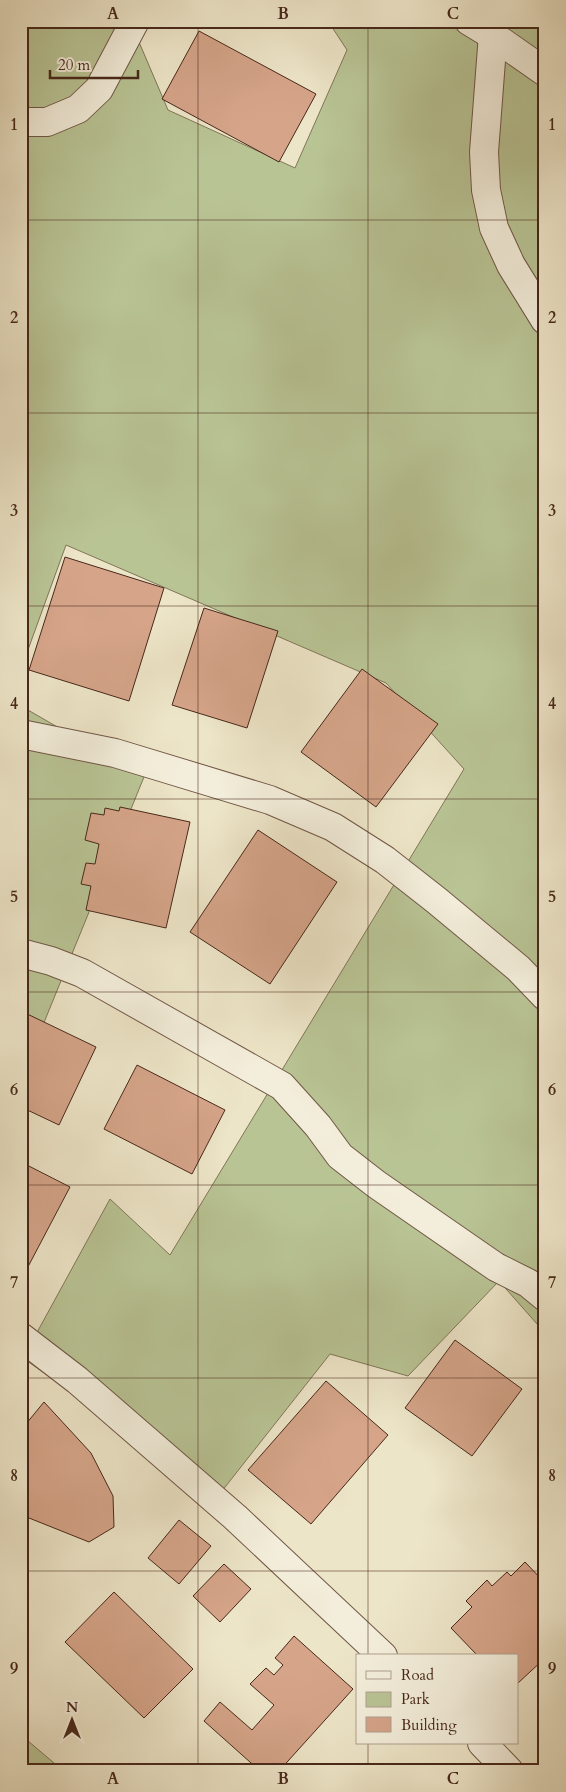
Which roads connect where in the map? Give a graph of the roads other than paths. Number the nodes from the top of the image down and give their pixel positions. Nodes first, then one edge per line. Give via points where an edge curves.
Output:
1 (135, 21) edge
2 (469, 21) edge
3 (493, 28) edge
4 (545, 72) edge
5 (21, 122) edge
6 (545, 320) edge
7 (21, 734) edge
8 (21, 953) edge
9 (545, 996) edge
10 (545, 1297) edge
11 (21, 1337) edge
12 (381, 1654) edge
13 (483, 1744) edge
14 (509, 1771) edge

1 - 5 street via 99,89 78,109 47,122
2 - 3 street
3 - 4 street
3 - 6 street via 484,152 486,190 494,228 511,266
7 - 9 street via 115,754 270,800 333,827 384,860 436,900 518,968
8 - 10 street via 51,960 82,973 282,1086 340,1156 432,1223
11 - 12 street via 77,1380 235,1517
13 - 14 street

